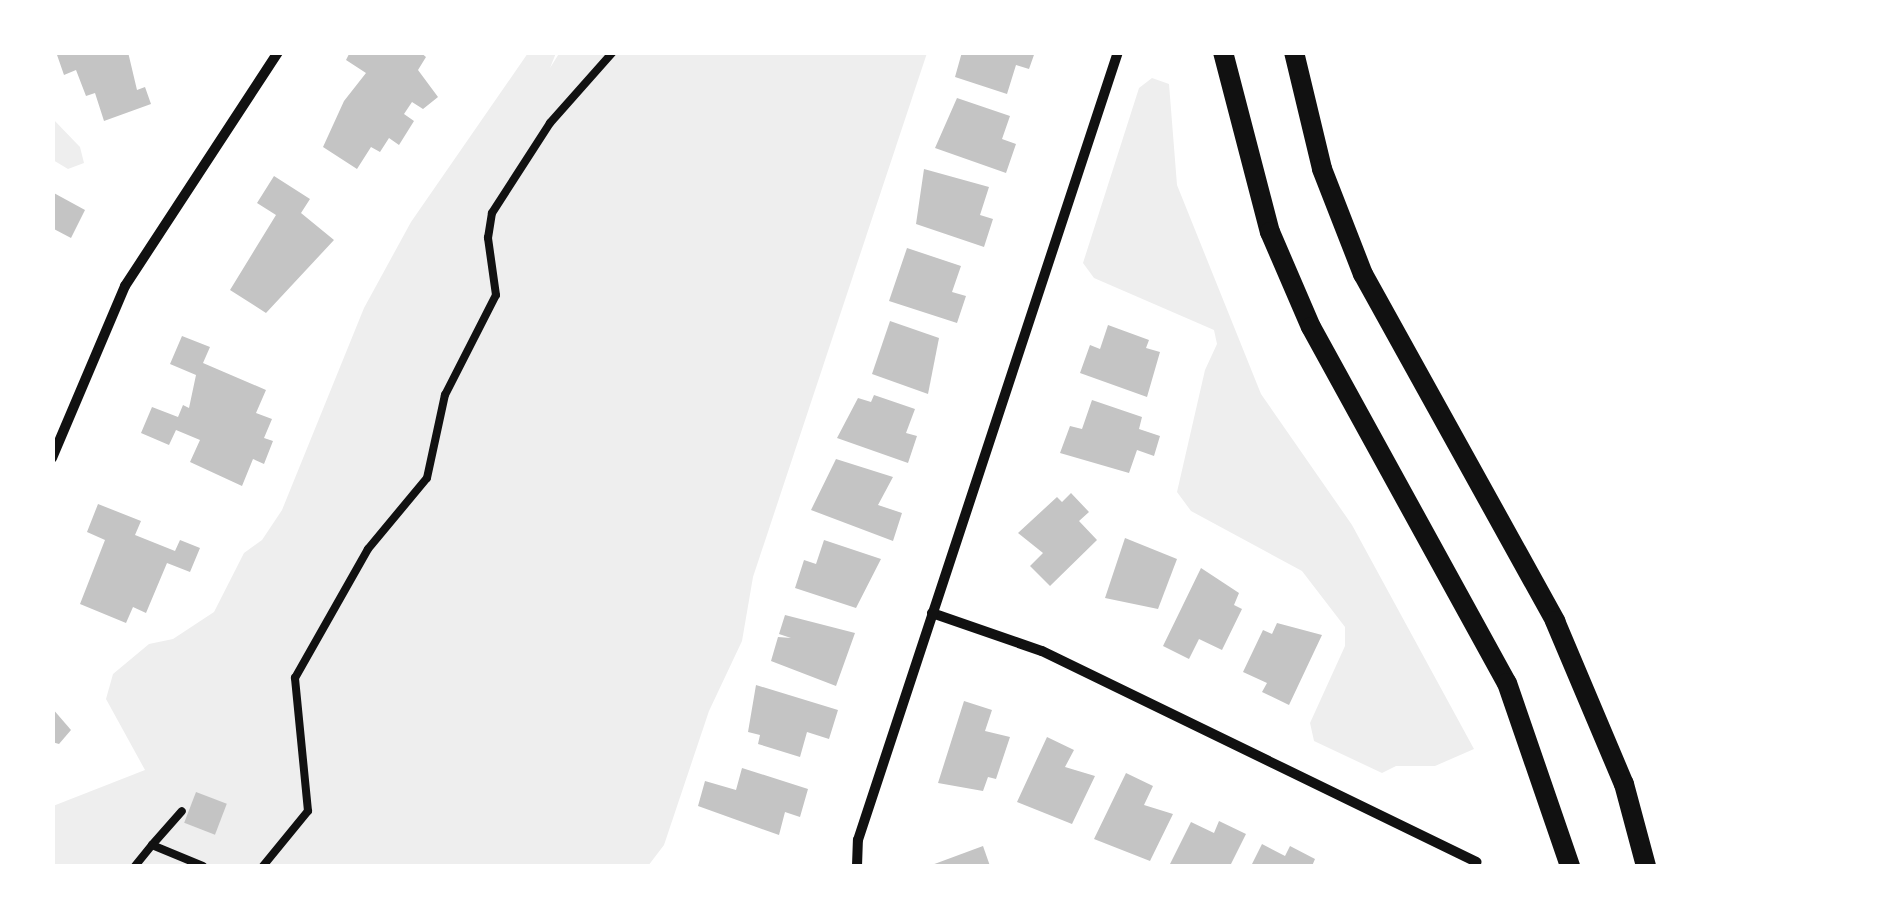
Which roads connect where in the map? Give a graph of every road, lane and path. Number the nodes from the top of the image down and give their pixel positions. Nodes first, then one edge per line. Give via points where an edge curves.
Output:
1 (278, 52) edge
2 (613, 52) edge
3 (1118, 52) edge
4 (1223, 52) edge
5 (1294, 52) edge
6 (52, 458) edge
7 (932, 613) junction
8 (182, 810) dead end
9 (152, 846) junction
10 (1476, 862) dead end
11 (134, 866) edge
12 (203, 866) edge
13 (263, 866) edge
14 (857, 866) edge
15 (1570, 866) edge
16 (1646, 866) edge

1 - 6 street via 125,286
2 - 13 lane via 550,123 492,213 488,238 496,294 445,395 427,478 368,549 295,678 308,811
3 - 7 street
4 - 15 main road via 1270,232 1311,327 1507,683
5 - 16 main road via 1322,169 1362,274 1555,621 1624,784
7 - 10 street via 1042,651
7 - 14 street via 858,840
8 - 9 lane
9 - 11 lane
9 - 12 lane

